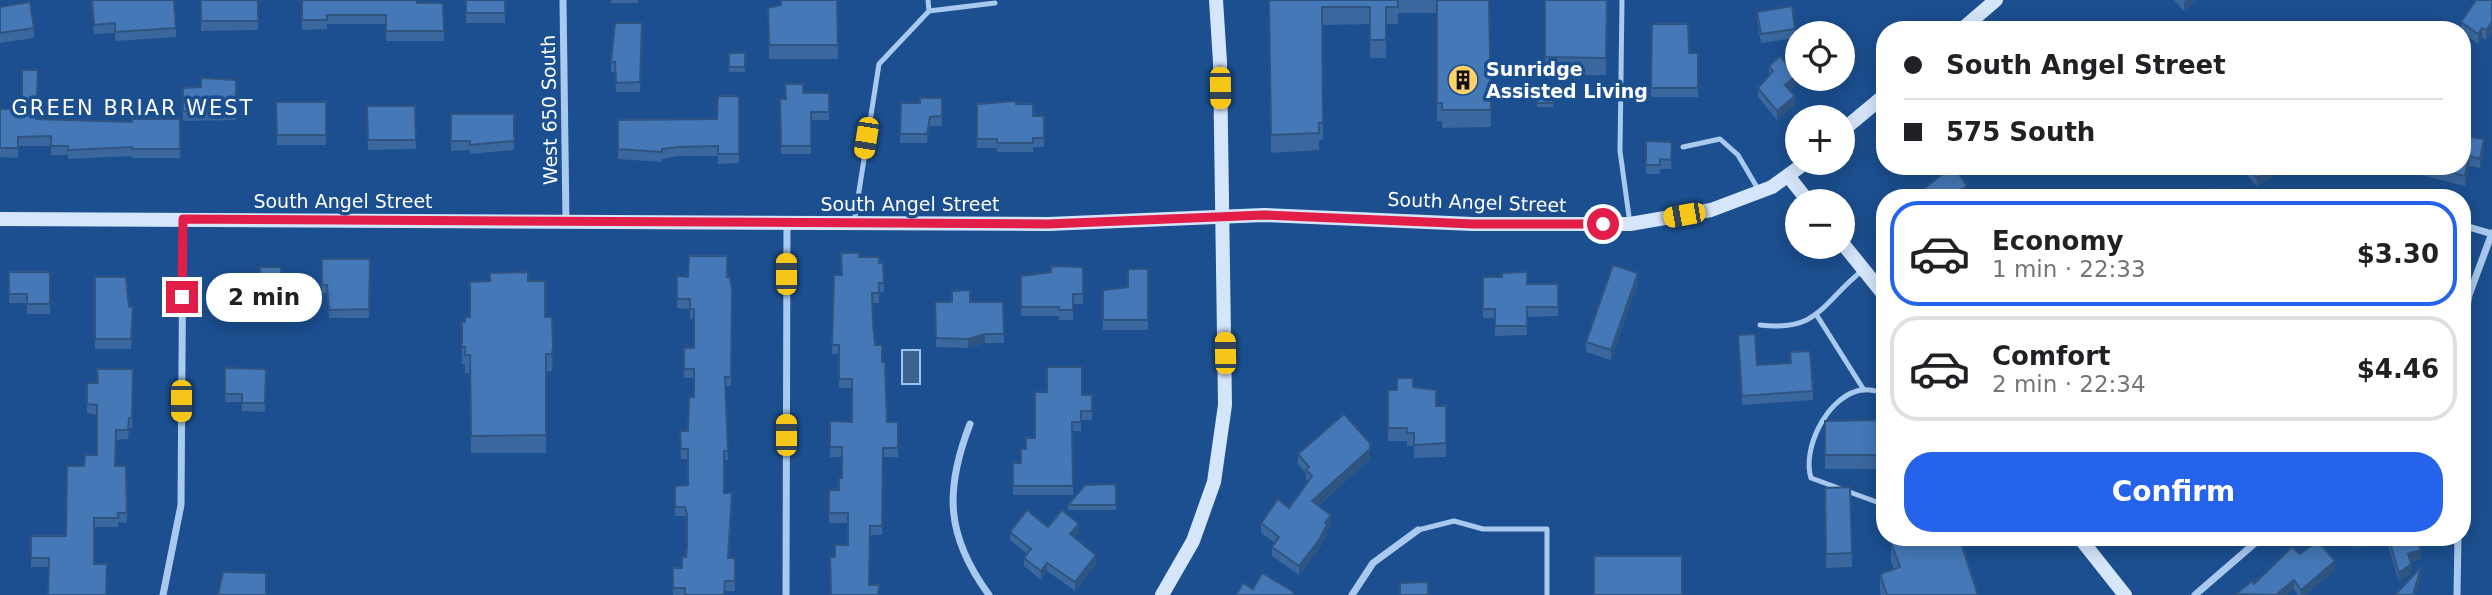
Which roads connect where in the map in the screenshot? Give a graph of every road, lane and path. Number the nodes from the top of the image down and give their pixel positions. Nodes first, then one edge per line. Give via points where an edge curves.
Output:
1 (563, 0) edge
2 (928, 0) edge
3 (1216, 0) edge
4 (1622, 0) edge
5 (1996, 0) edge
6 (995, 3) dead end
7 (929, 11) junction
8 (1972, 21) edge
9 (1876, 103) edge
10 (1855, 121) edge
11 (1684, 147) dead end
12 (1791, 175) edge
13 (1789, 177) junction
14 (1798, 189) edge
15 (1760, 192) junction
16 (1223, 217) junction
17 (0, 219) edge
18 (183, 219) junction
19 (566, 220) junction
20 (787, 223) junction
21 (854, 223) junction
22 (1630, 224) junction
23 (2471, 228) edge
24 (2492, 234) edge
25 (1855, 259) edge
26 (1863, 270) junction
27 (1876, 285) edge
28 (2471, 290) edge
29 (1816, 314) junction
30 (1760, 325) dead end
31 (1864, 390) junction
32 (1876, 392) edge
33 (970, 424) dead end
34 (1876, 502) edge
35 (1418, 530) joint
36 (2086, 546) edge
37 (2252, 546) edge
38 (2458, 546) edge
39 (163, 595) edge
40 (786, 595) edge
41 (989, 595) edge
42 (1162, 595) edge
43 (1352, 595) edge
44 (1547, 595) edge
45 (2125, 595) edge
46 (2195, 595) edge
47 (2457, 595) edge

1 - 19 street, West 650 South
2 - 7 lane
3 - 16 main road
4 - 22 lane via 1620,151
5 - 8 main road
6 - 7 lane
7 - 21 lane via 879,64
9 - 10 main road
11 - 15 lane via 1720,139 1738,155
12 - 13 main road, South Angel Street
13 - 14 main road
13 - 15 main road, South Angel Street
15 - 22 main road, South Angel Street via 1711,210
16 - 21 main road, South Angel Street via 1048,224
16 - 22 main road, South Angel Street
16 - 42 main road via 1225,405 1214,482 1193,541
17 - 18 main road, South Angel Street
18 - 19 main road, South Angel Street
18 - 39 street via 181,505
19 - 20 main road, South Angel Street
20 - 21 main road, South Angel Street
20 - 40 street
23 - 24 street
24 - 28 street
25 - 26 main road
26 - 27 main road
26 - 29 lane
29 - 30 lane via 1794,326
29 - 31 lane
31 - 32 lane
31 - 34 lane via 1845,398 1828,415 1814,438 1807,466 1811,478
33 - 41 street via 955,461 952,506 964,557
35 - 43 street via 1373,563
35 - 44 lane via 1454,521 1483,529 1547,529
36 - 45 main road
37 - 46 street
38 - 47 street

